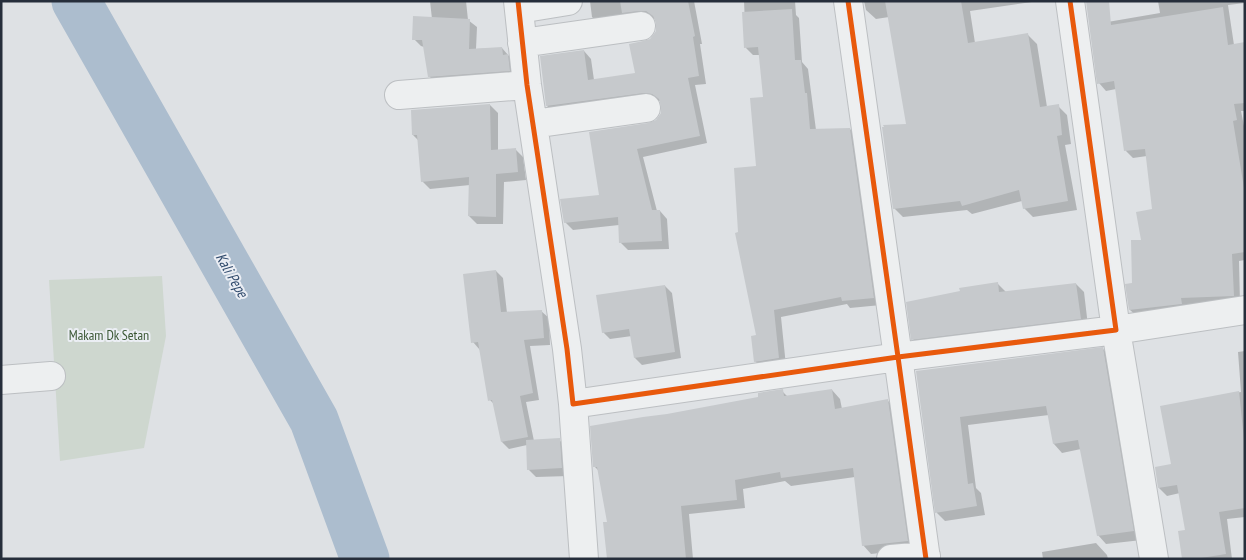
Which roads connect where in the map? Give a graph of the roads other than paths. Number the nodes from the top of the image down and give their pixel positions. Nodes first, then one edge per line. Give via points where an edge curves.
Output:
1 (568, 1) edge
2 (848, 1) edge
3 (1070, 1) edge
4 (518, 5) edge
5 (641, 26) dead end
6 (522, 43) junction
7 (527, 85) junction
8 (399, 95) dead end
9 (646, 108) dead end
10 (534, 124) junction
11 (1245, 310) edge
12 (1116, 330) junction
13 (898, 357) junction
14 (51, 376) dead end
15 (1, 380) edge
16 (573, 404) junction
17 (926, 557) edge
18 (584, 559) edge
19 (890, 559) edge
20 (1154, 559) edge

1 - 4 street
2 - 13 street
3 - 12 street
4 - 6 street
5 - 6 street
6 - 7 street
7 - 8 street
7 - 10 street
9 - 10 street
10 - 16 street
11 - 12 street
12 - 13 street
12 - 20 street
13 - 16 street
13 - 17 street
14 - 15 street
16 - 18 street
17 - 19 street

